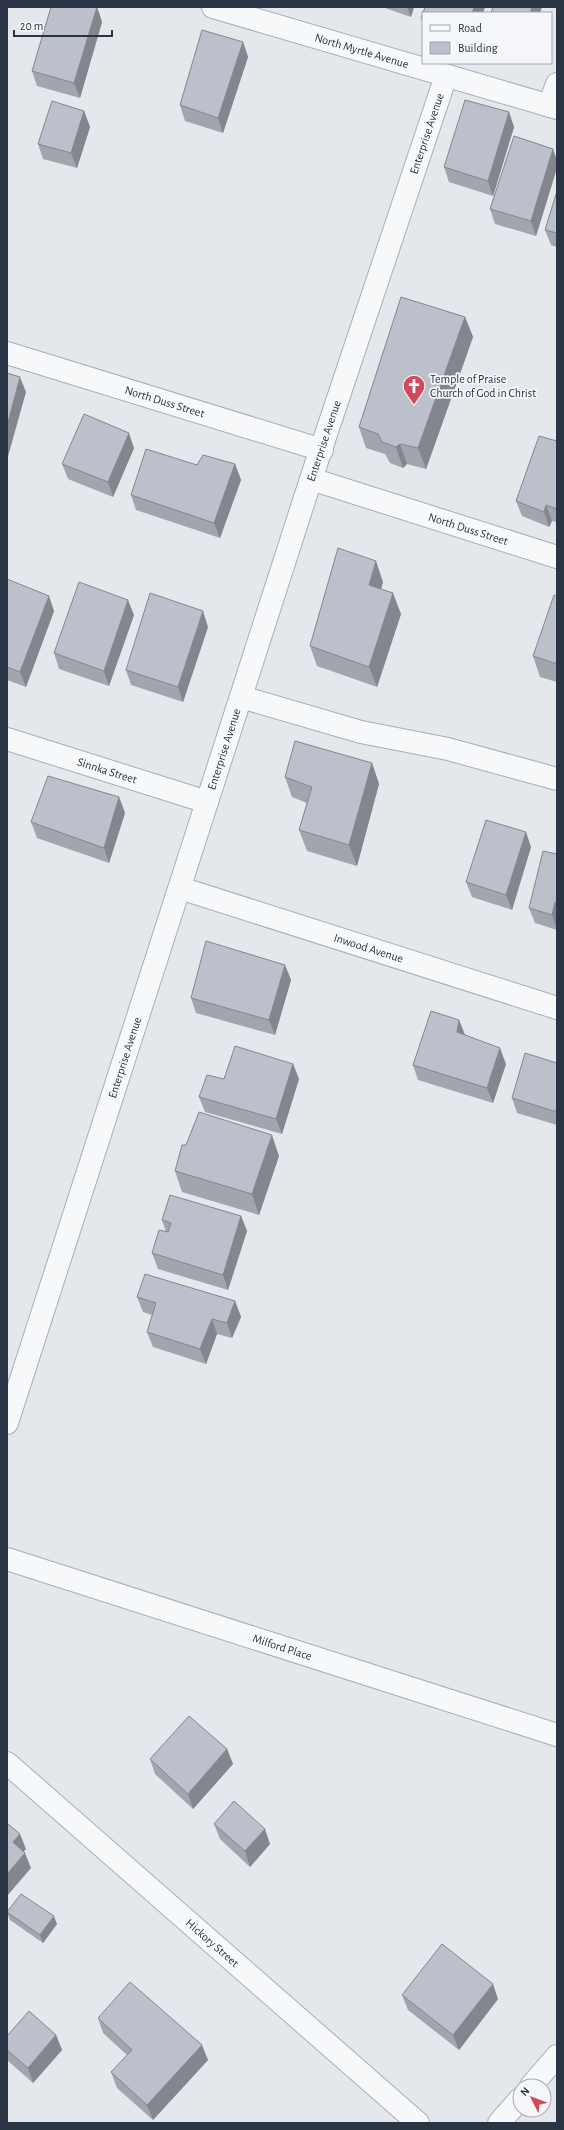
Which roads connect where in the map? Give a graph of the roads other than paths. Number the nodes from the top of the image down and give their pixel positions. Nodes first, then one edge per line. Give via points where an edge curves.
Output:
1 (225, 9) edge
2 (446, 76) junction
3 (557, 84) edge
4 (553, 107) edge
5 (7, 353) edge
6 (322, 450) junction
7 (311, 479) junction
8 (557, 557) edge
9 (241, 697) junction
10 (7, 739) edge
11 (557, 779) edge
12 (206, 802) junction
13 (180, 888) junction
14 (557, 1008) edge
15 (7, 1423) edge
16 (7, 1559) edge
17 (557, 1736) edge
18 (7, 1763) edge
19 (557, 2056) edge
20 (538, 2078) edge
21 (512, 2108) edge
22 (418, 2123) edge
23 (499, 2123) edge

1 - 2 street, North Myrtle Avenue
2 - 4 street, North Myrtle Avenue
2 - 6 street, Enterprise Avenue
3 - 4 street
5 - 6 street, North Duss Street
6 - 7 street, Enterprise Avenue
7 - 8 street, North Duss Street
7 - 9 street, Enterprise Avenue
9 - 11 street via 361,732 448,749
9 - 12 street, Enterprise Avenue
10 - 12 street, Sinnka Street
12 - 13 street, Enterprise Avenue
13 - 14 street, Inwood Avenue
13 - 15 street, Enterprise Avenue
16 - 17 street, Milford Place
18 - 22 street, Hickory Street
19 - 20 street
21 - 23 street

